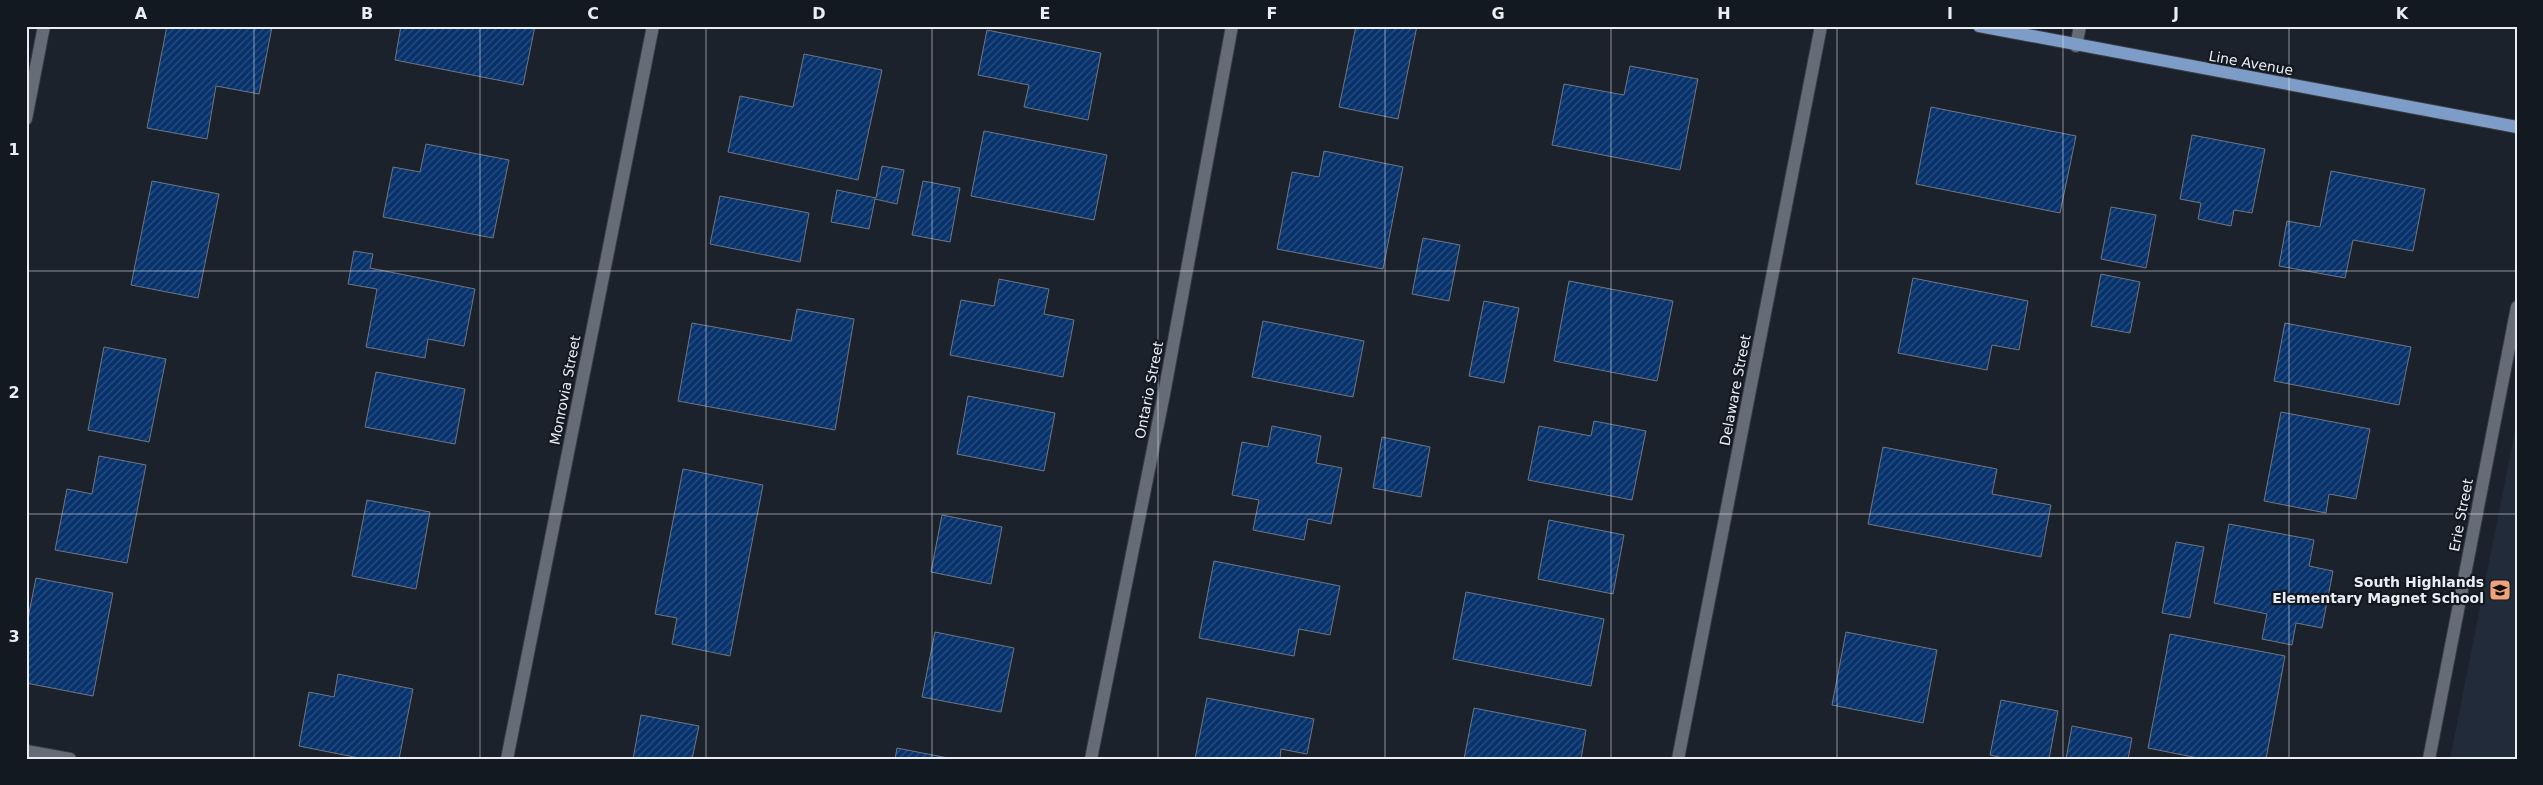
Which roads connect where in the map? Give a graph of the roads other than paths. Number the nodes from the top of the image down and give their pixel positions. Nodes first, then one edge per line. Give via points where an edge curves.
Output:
1 (44, 26) edge
2 (653, 26) edge
3 (1232, 26) edge
4 (1821, 26) edge
5 (1979, 26) edge
6 (2080, 26) edge
7 (2076, 46) junction
8 (26, 119) edge
9 (2517, 127) edge
10 (2517, 307) edge
11 (26, 751) edge
12 (70, 759) edge
13 (507, 759) edge
14 (1091, 759) edge
15 (1678, 759) edge
16 (2429, 759) edge

1 - 8 street
2 - 13 street, Monrovia Street
3 - 14 street, Ontario Street via 1164,394
4 - 15 street, Delaware Street
5 - 7 main road, Line Avenue
6 - 7 street
7 - 9 main road, Line Avenue
10 - 16 street, Erie Street
11 - 12 street

